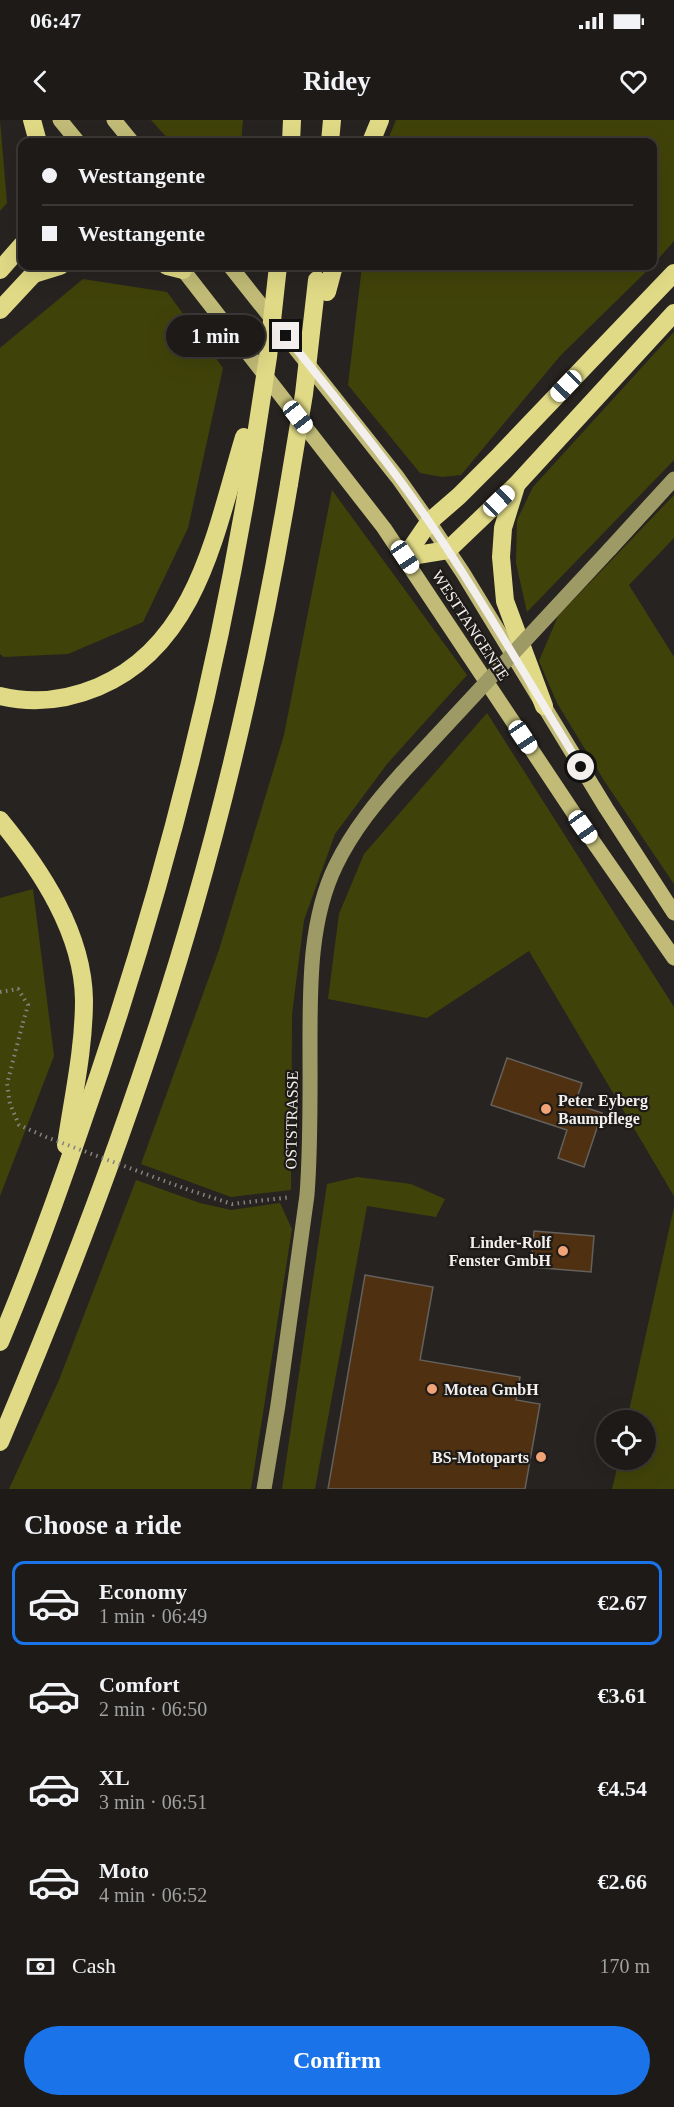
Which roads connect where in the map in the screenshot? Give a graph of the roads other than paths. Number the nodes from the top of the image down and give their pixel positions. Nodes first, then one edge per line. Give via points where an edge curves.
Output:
1 (32, 120) edge
2 (60, 120) edge
3 (114, 120) edge
4 (292, 120) edge
5 (332, 120) edge
6 (381, 120) edge
7 (37, 138) edge
8 (75, 138) edge
9 (129, 138) edge
10 (291, 138) edge
11 (330, 138) edge
12 (373, 138) edge
13 (18, 250) edge
14 (0, 270) edge
15 (38, 270) edge
16 (179, 270) edge
17 (233, 270) edge
18 (278, 270) edge
19 (674, 273) edge
20 (321, 279) edge
21 (0, 310) edge
22 (674, 313) edge
23 (249, 442) junction
24 (674, 479) edge
25 (516, 485) junction
26 (429, 522) junction
27 (448, 550) junction
28 (405, 557) junction
29 (0, 696) edge
30 (544, 706) junction
31 (0, 820) edge
32 (674, 913) edge
33 (674, 958) edge
34 (58, 1192) junction
35 (0, 1342) edge
36 (0, 1442) edge
37 (264, 1489) edge

1 - 7 highway
2 - 8 main road
3 - 9 main road
4 - 10 highway
5 - 11 highway
6 - 12 highway
13 - 14 highway
15 - 21 highway
16 - 28 main road, WESTTANGENTE
17 - 26 main road, WESTTANGENTE
18 - 23 highway, bridge via 268,357
19 - 26 highway via 500,455
20 - 36 highway, bridge via 259,647 194,908 95,1205
22 - 25 highway
23 - 29 highway via 202,576 166,637 142,662 82,694 48,700
23 - 34 highway via 239,544 180,806 106,1056
24 - 37 street, OSTSTRASSE, bridge via 372,806 335,866 316,927 310,999 307,1195
25 - 27 highway
25 - 30 highway via 503,528 505,601
26 - 27 main road, WESTTANGENTE
26 - 28 highway
27 - 28 highway
27 - 30 main road, WESTTANGENTE
28 - 33 main road, WESTTANGENTE
30 - 32 main road, WESTTANGENTE
31 - 34 highway via 44,879 78,958 84,998 80,1054
34 - 35 highway

